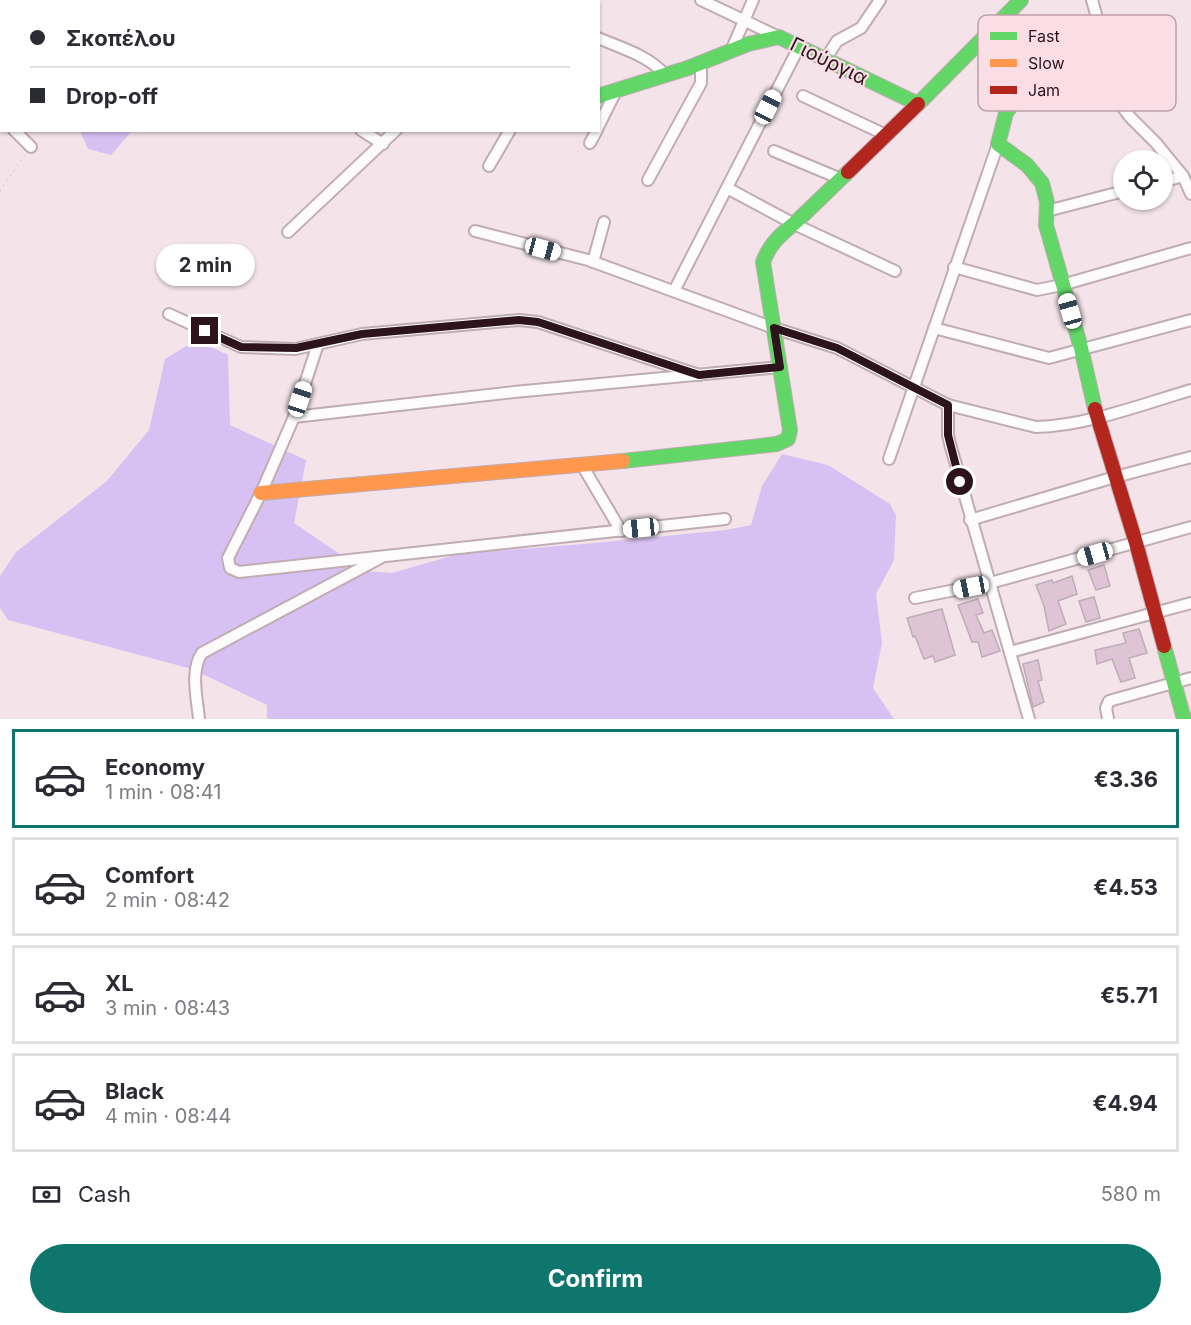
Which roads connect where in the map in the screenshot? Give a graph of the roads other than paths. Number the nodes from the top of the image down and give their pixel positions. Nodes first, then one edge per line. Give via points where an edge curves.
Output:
1 (701, 0) edge
2 (753, 0) edge
3 (880, 0) edge
4 (1021, 0) edge
5 (1092, 0) edge
6 (1006, 15) edge
7 (1096, 15) edge
8 (744, 22) junction
9 (779, 37) junction
10 (600, 39) edge
11 (978, 43) edge
12 (799, 47) junction
13 (731, 51) junction
14 (825, 60) junction
15 (701, 64) junction
16 (665, 75) junction
17 (616, 91) junction
18 (600, 95) edge
19 (803, 96) dead end
20 (918, 104) junction
21 (1007, 111) edge
22 (1126, 111) edge
23 (600, 125) edge
24 (16, 132) edge
25 (364, 132) edge
26 (394, 132) edge
27 (509, 132) edge
28 (596, 132) edge
29 (886, 135) junction
30 (590, 143) dead end
31 (383, 144) junction
32 (998, 144) junction
33 (31, 147) road end
34 (774, 151) dead end
35 (489, 166) dead end
36 (1183, 176) junction
37 (841, 179) junction
38 (1173, 179) edge
39 (648, 180) dead end
40 (727, 188) junction
41 (1113, 195) edge
42 (1191, 195) edge
43 (1047, 211) junction
44 (604, 222) dead end
45 (794, 224) junction
46 (475, 231) dead end
47 (288, 232) dead end
48 (1191, 248) edge
49 (592, 262) junction
50 (954, 267) junction
51 (895, 271) dead end
52 (1062, 285) junction
53 (674, 291) junction
54 (169, 314) dead end
55 (1191, 320) edge
56 (774, 328) junction
57 (934, 328) junction
58 (318, 344) junction
59 (1081, 348) junction
60 (780, 367) junction
61 (699, 375) junction
62 (914, 387) junction
63 (1191, 390) edge
64 (948, 405) junction
65 (294, 417) junction
66 (1097, 417) junction
67 (1191, 457) edge
68 (889, 459) dead end
69 (582, 465) junction
70 (1115, 477) junction
71 (261, 493) junction
72 (725, 519) dead end
73 (970, 519) junction
74 (1191, 527) edge
75 (621, 531) junction
76 (1136, 543) junction
77 (385, 555) junction
78 (990, 584) junction
79 (915, 598) dead end
80 (1191, 603) edge
81 (1155, 613) junction
82 (1010, 652) junction
83 (1191, 678) edge
84 (1173, 683) junction
85 (199, 719) edge
86 (1029, 719) edge
87 (1108, 719) edge
88 (1185, 719) edge

1 - 8 street
2 - 8 street
3 - 14 street via 861,28 837,40
4 - 6 street
5 - 7 street
8 - 9 street
8 - 13 street
9 - 12 street, Γιούργια
9 - 13 street, Γιούργια via 763,38
10 - 16 street via 646,59
11 - 20 street
12 - 14 street, Γιούργια
12 - 40 street
13 - 15 street, Γιούργια
14 - 20 street, Γιούργια
15 - 16 street, Γιούργια
15 - 39 street via 701,83
16 - 17 street, Γιούργια
17 - 18 street, Γιούργια
17 - 23 street
19 - 29 street
20 - 29 street
21 - 32 street
22 - 36 street
24 - 33 street
25 - 31 street
26 - 31 street
27 - 35 street
28 - 30 street
29 - 37 street
31 - 47 street
32 - 43 street via 1027,165 1042,183
32 - 50 street
34 - 37 street
36 - 38 street
36 - 42 street
37 - 45 street
40 - 45 street
40 - 53 street
41 - 43 street
43 - 52 street via 1046,225
44 - 49 street
45 - 51 street
45 - 56 street via 770,244 763,262
46 - 49 street
48 - 52 street
49 - 53 street
50 - 52 street via 1037,290
50 - 57 street
52 - 59 street
53 - 56 street
54 - 58 street via 241,347 296,348
55 - 59 street
56 - 60 street
56 - 62 street via 837,348
57 - 59 street via 1049,358
57 - 62 street
58 - 61 street via 362,334 519,320 538,322
58 - 65 street
59 - 66 street
60 - 61 street
60 - 69 street via 790,430 783,442
61 - 65 street
62 - 64 street
62 - 68 street
63 - 66 street
64 - 66 street via 1036,427
64 - 73 street via 948,435
65 - 71 street
66 - 70 street
67 - 70 street
69 - 71 street
69 - 75 street
70 - 73 street
70 - 76 street
71 - 77 street via 228,558 230,568 239,572
72 - 75 street
73 - 78 street
74 - 76 street
75 - 77 street
76 - 78 street
76 - 81 street
77 - 85 street via 202,653 195,671
78 - 79 street
78 - 82 street
80 - 81 street
81 - 82 street
81 - 84 street
82 - 86 street
83 - 84 street
84 - 87 street via 1109,701
84 - 88 street

